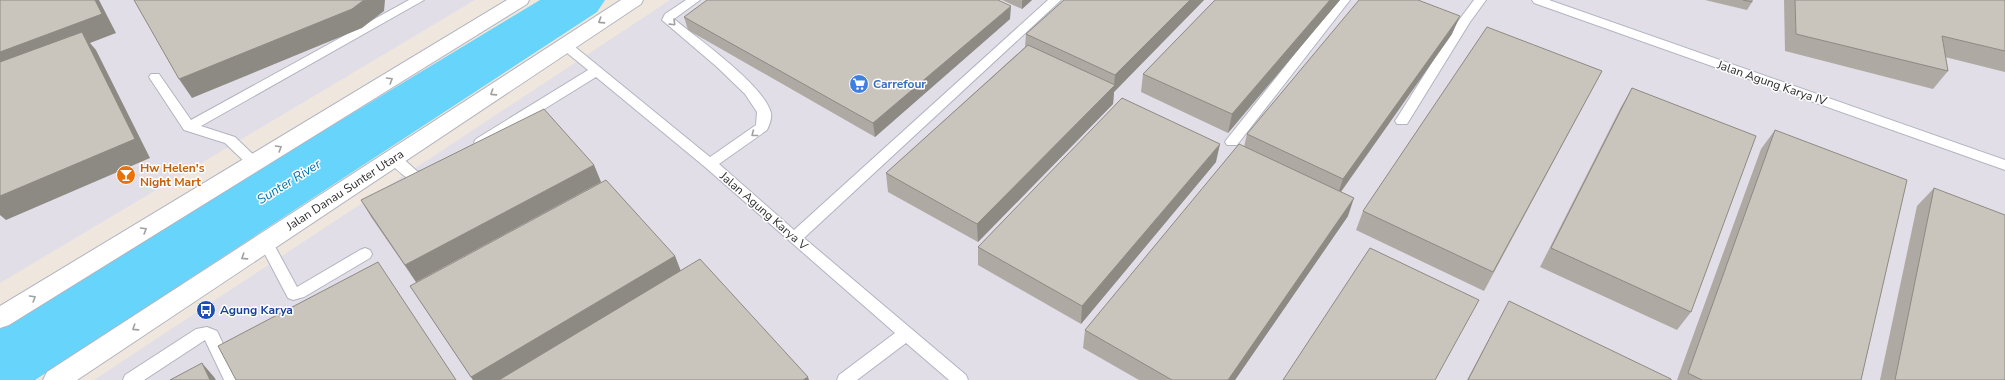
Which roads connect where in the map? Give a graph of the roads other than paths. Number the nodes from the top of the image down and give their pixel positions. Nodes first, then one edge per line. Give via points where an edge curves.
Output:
1 (418, 0) edge
2 (634, 0) edge
3 (694, 0) edge
4 (1055, 0) edge
5 (1344, 0) edge
6 (1480, 0) edge
7 (1538, 0) edge
8 (517, 1) edge
9 (1452, 14) edge
10 (1465, 20) junction
11 (565, 45) junction
12 (596, 71) junction
13 (155, 76) dead end
14 (1402, 121) dead end
15 (189, 127) junction
16 (1232, 142) dead end
17 (472, 148) edge
18 (394, 158) junction
19 (254, 163) junction
20 (710, 164) junction
21 (2005, 165) edge
22 (438, 169) edge
23 (794, 238) junction
24 (266, 243) junction
25 (366, 254) dead end
26 (0, 318) edge
27 (907, 333) junction
28 (849, 379) edge
29 (957, 379) edge
30 (56, 380) edge
31 (131, 380) edge
32 (232, 380) edge

1 - 15 lane
2 -> 11 main road, Jalan Danau Sunter Utara
3 -> 20 lane via 668,20 740,80 765,113 762,127
4 - 23 lane
5 - 16 lane
6 - 10 lane
7 - 21 lane, Jalan Agung Karya IV
19 -> 8 main road
9 - 10 lane
10 - 14 lane
11 - 12 lane, Jalan Agung Karya V
11 -> 18 main road, Jalan Danau Sunter Utara
12 - 17 lane
12 - 20 lane, Jalan Agung Karya V
13 - 15 lane
15 - 19 lane via 230,140
18 - 22 lane via 418,178
18 - 24 main road, Jalan Danau Sunter Utara
26 -> 19 main road
20 - 23 lane, Jalan Agung Karya V
23 - 27 lane, Jalan Agung Karya V
24 - 25 lane via 293,294 299,293
24 -> 30 main road, Jalan Danau Sunter Utara
27 - 28 lane
27 - 29 lane, Jalan Agung Karya V
31 - 32 lane via 207,333 211,336

